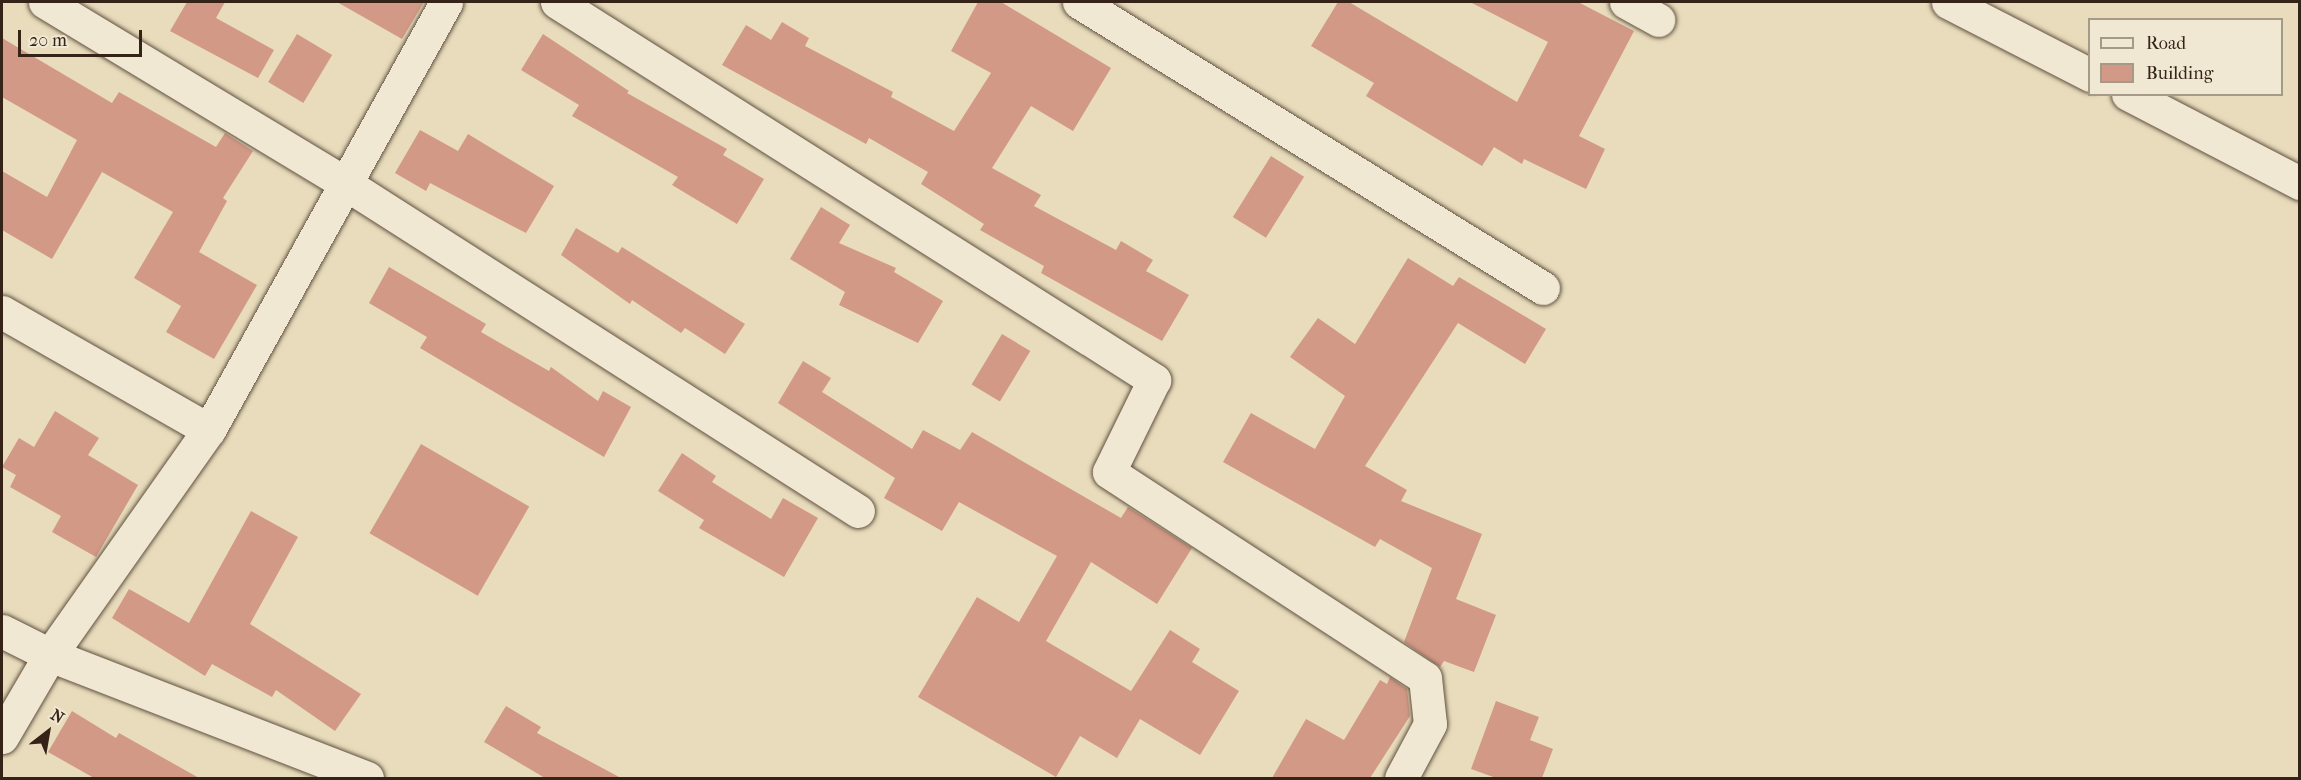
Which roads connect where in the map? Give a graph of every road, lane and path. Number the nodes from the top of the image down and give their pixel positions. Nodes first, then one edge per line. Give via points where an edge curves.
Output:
1 (45, 2) edge
2 (446, 2) edge
3 (557, 2) edge
4 (1078, 2) edge
5 (1626, 2) edge
6 (1656, 2) edge
7 (1948, 2) edge
8 (2088, 74) edge
9 (2132, 96) edge
10 (344, 182) junction
11 (2300, 183) edge
12 (1543, 288) dead end
13 (2, 312) edge
14 (209, 430) junction
15 (858, 511) dead end
16 (2, 631) edge
17 (50, 655) junction
18 (2, 737) edge
19 (367, 778) edge
20 (1401, 778) edge

1 - 10 street
2 - 10 street
3 - 20 street via 1154,380 1109,472 1425,678 1430,724
4 - 12 street
5 - 6 street via 1658,20
7 - 8 street
9 - 11 street
10 - 14 street
10 - 15 street
13 - 14 street
14 - 17 street
16 - 17 street
17 - 18 street
17 - 19 street

